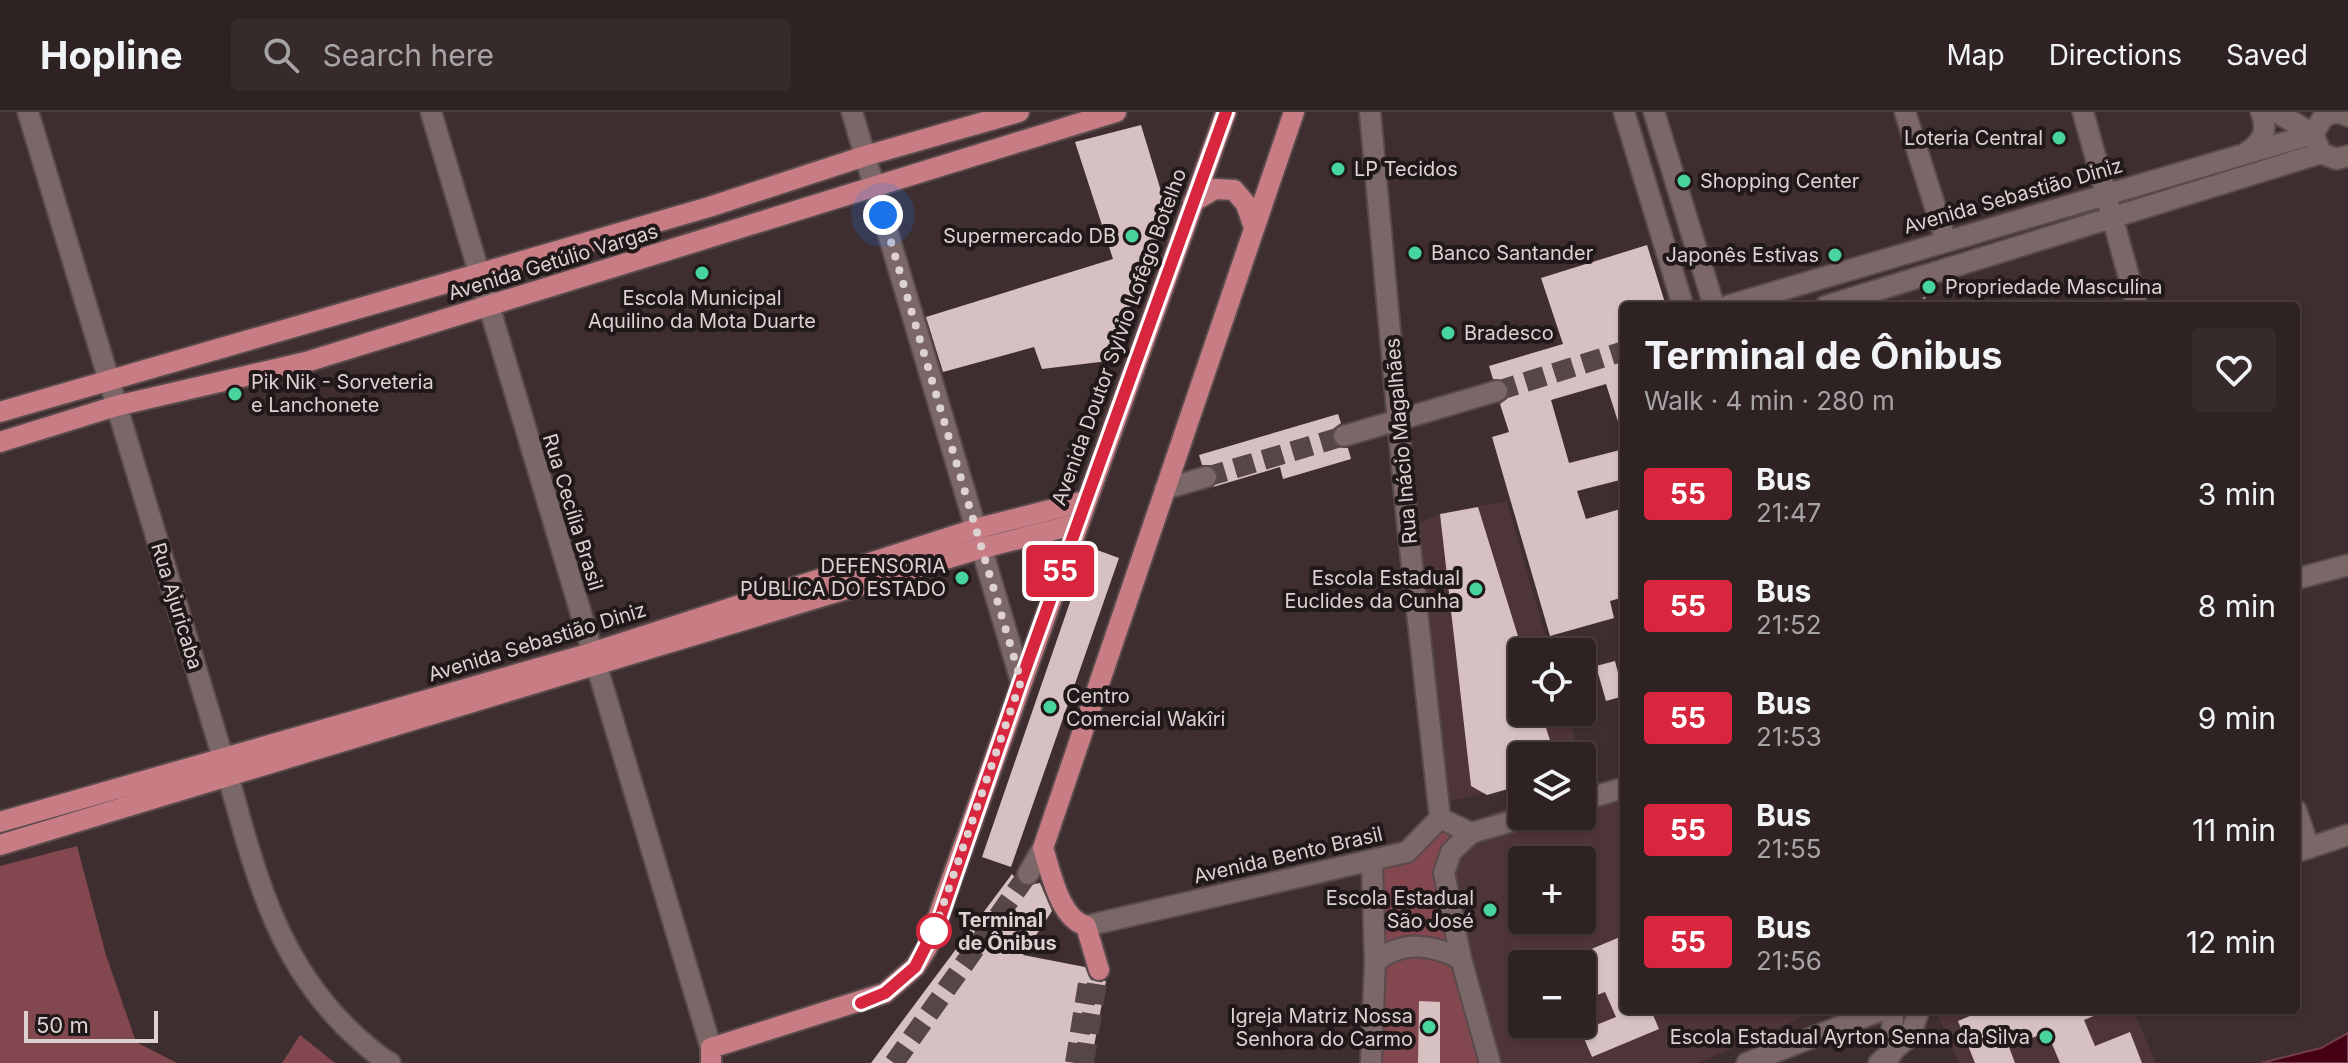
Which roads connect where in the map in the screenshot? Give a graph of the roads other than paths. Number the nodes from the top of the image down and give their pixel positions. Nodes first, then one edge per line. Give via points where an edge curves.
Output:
1 (28, 112) edge
2 (431, 112) edge
3 (852, 112) edge
4 (1019, 112) edge
5 (1116, 112) edge
6 (1226, 112) edge
7 (1294, 112) edge
8 (1370, 112) edge
9 (1624, 112) edge
10 (1654, 112) edge
11 (1905, 112) edge
12 (2083, 112) edge
13 (2261, 112) edge
14 (2276, 112) edge
15 (2330, 112) edge
16 (2348, 116) edge
17 (2313, 134) junction
18 (2246, 153) junction
19 (2321, 153) junction
20 (865, 156) junction
21 (2348, 156) edge
22 (875, 188) junction
23 (2107, 194) junction
24 (1193, 202) junction
25 (2112, 220) junction
26 (1254, 228) junction
27 (1946, 241) junction
28 (479, 273) junction
29 (1682, 302) edge
30 (1713, 302) edge
31 (1740, 302) edge
32 (1839, 302) edge
33 (2136, 302) edge
34 (488, 308) junction
35 (109, 381) junction
36 (1497, 391) tunnel mouth
37 (116, 406) junction
38 (0, 412) edge
39 (1399, 420) junction
40 (1344, 436) tunnel mouth
41 (0, 442) edge
42 (1206, 477) tunnel mouth
43 (1165, 489) junction
44 (1085, 501) junction
45 (1077, 524) junction
46 (977, 539) junction
47 (2348, 565) edge
48 (2300, 578) edge
49 (593, 660) junction
50 (1021, 681) junction
51 (226, 766) junction
52 (1620, 789) edge
53 (1596, 796) edge
54 (1440, 818) junction
55 (0, 822) edge
56 (1508, 822) edge
57 (1471, 833) junction
58 (2348, 835) edge
59 (0, 845) edge
60 (1043, 848) junction
61 (2302, 850) edge
62 (1407, 852) junction
63 (1372, 862) junction
64 (1444, 873) junction
65 (1028, 874) tunnel mouth
66 (1086, 926) junction
67 (1461, 959) junction
68 (1375, 962) junction
69 (1099, 970) dead end
70 (1872, 1014) edge
71 (1892, 1014) edge
72 (1918, 1014) edge
73 (711, 1056) edge
74 (1885, 1059) edge
75 (390, 1063) edge
76 (1371, 1063) edge
77 (1490, 1063) edge
78 (1747, 1063) edge

1 - 35 street, Rua Ajuricaba
2 - 28 street, Rua Cecília Brasil
3 - 20 street
4 - 20 main road, Avenida Getúlio Vargas
5 - 22 main road, Avenida Getúlio Vargas
6 - 24 main road, Avenida Doutor Sylvio Lofêgo Botelho
7 - 26 main road
8 - 39 street, Rua Inácio Magalhães
9 - 29 street
10 - 30 street
11 - 27 street
12 - 23 street
13 - 18 street via 2262,139
14 - 17 street
15 - 16 street
15 - 17 street
17 - 18 street, Avenida Sebastião Diniz
17 - 19 street
18 - 23 street, Avenida Sebastião Diniz
19 - 21 street via 2336,159
19 - 25 street
20 - 22 street
20 - 28 main road, Avenida Getúlio Vargas
22 - 34 main road, Avenida Getúlio Vargas
22 - 46 street
23 - 25 street
23 - 27 street, Avenida Sebastião Diniz
24 - 26 main road via 1215,189 1234,190 1246,204
24 - 44 main road, Avenida Doutor Sylvio Lofêgo Botelho
25 - 32 street
25 - 33 street
26 - 43 main road
27 - 31 street, Avenida Sebastião Diniz
28 - 34 street, Rua Cecília Brasil
28 - 35 main road, Avenida Getúlio Vargas
34 - 37 main road, Avenida Getúlio Vargas via 306,362
34 - 49 street, Rua Cecília Brasil
35 - 37 street, Rua Ajuricaba
35 - 38 main road, Avenida Getúlio Vargas
36 - 39 street
37 - 41 main road, Avenida Getúlio Vargas
37 - 51 street, Rua Ajuricaba
39 - 40 street
39 - 54 street, Rua Inácio Magalhães
42 - 43 street
43 - 60 main road
44 - 45 main road, Avenida Doutor Sylvio Lofêgo Botelho
44 - 46 main road, Avenida Sebastião Diniz
45 - 46 main road, Avenida Sebastião Diniz
45 - 50 main road, Avenida Doutor Sylvio Lofêgo Botelho
46 - 49 main road, Avenida Sebastião Diniz
46 - 50 street
47 - 48 street
49 - 51 main road, Avenida Sebastião Diniz
49 - 73 street, Rua Cecília Brasil
50 - 73 main road, Avenida Doutor Sylvio Lofêgo Botelho via 940,918 927,948 901,981 861,1003
51 - 55 main road, Avenida Sebastião Diniz
51 - 59 main road, Avenida Sebastião Diniz
51 - 75 street, Rua Ajuricaba via 251,862 287,953 323,1004
52 - 53 street
54 - 57 street
54 - 62 street, Avenida Bento Brasil
56 - 57 street
57 - 64 street via 1451,852
58 - 61 street
60 - 65 street
60 - 66 main road via 1067,913
62 - 63 street, Avenida Bento Brasil
62 - 64 street via 1437,863
63 - 66 street, Avenida Bento Brasil
63 - 68 street
64 - 67 street
66 - 69 main road
67 - 68 street via 1422,945 1401,947
67 - 77 street
68 - 76 street
70 - 78 street
71 - 74 street
72 - 74 street via 1910,1036

